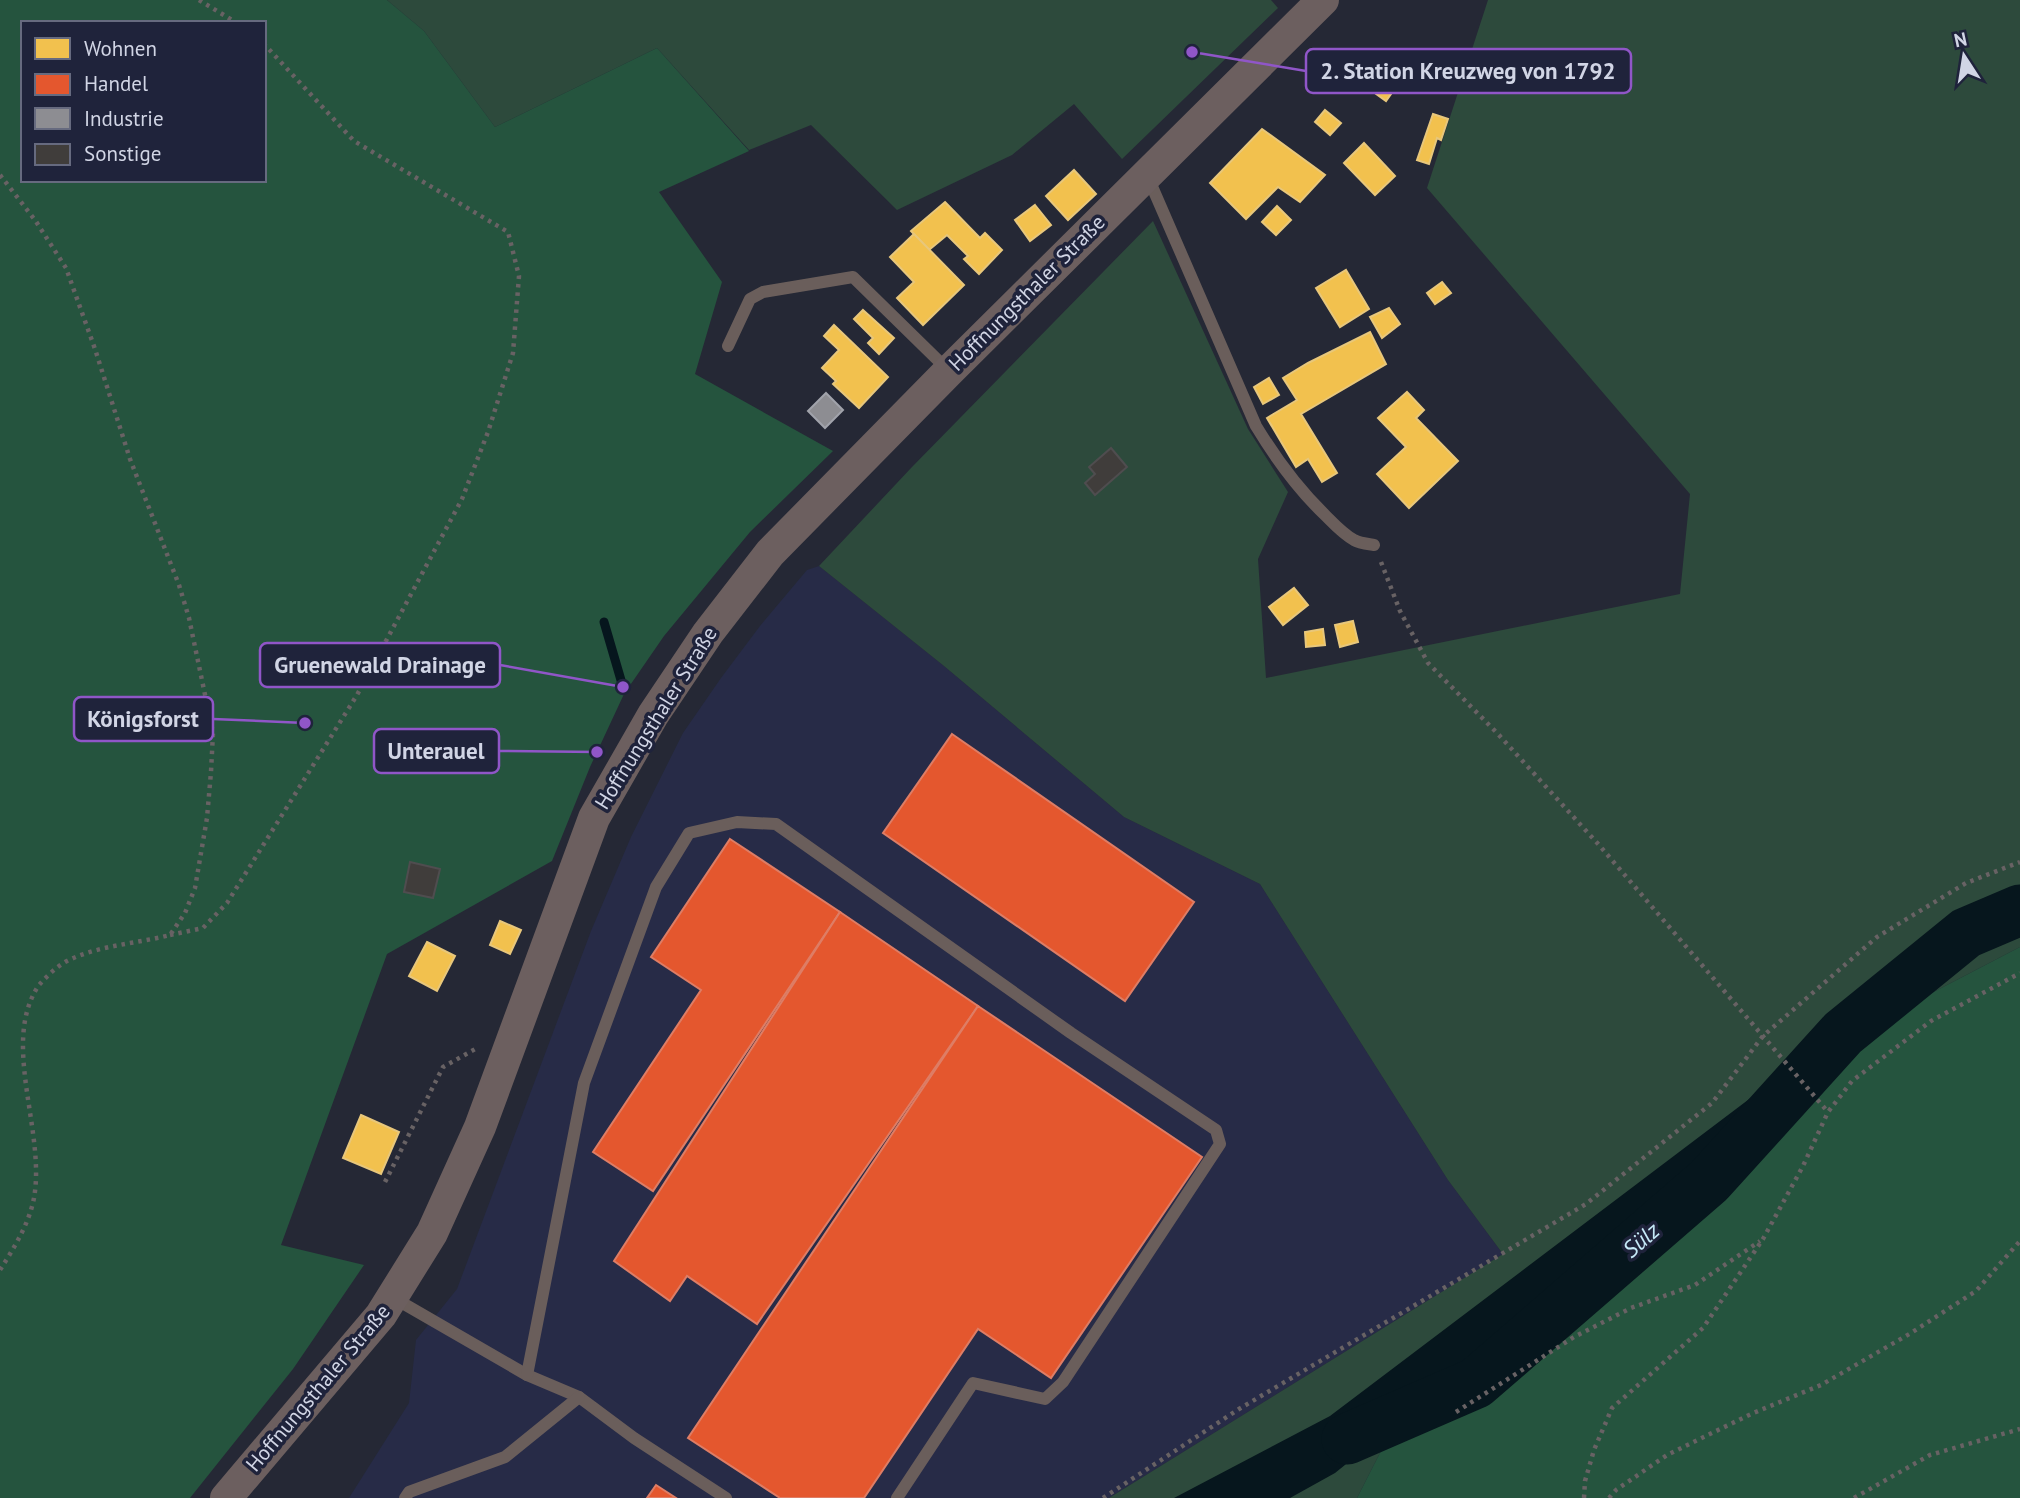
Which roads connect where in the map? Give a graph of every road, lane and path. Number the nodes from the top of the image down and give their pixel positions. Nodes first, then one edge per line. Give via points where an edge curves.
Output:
1 (200, 0) edge
2 (1324, 0) edge
3 (234, 21) edge
4 (266, 46) edge
5 (0, 175) edge
6 (1147, 175) junction
7 (728, 346) dead end
8 (949, 371) junction
9 (1374, 545) joint
10 (2020, 862) edge
11 (170, 935) junction
12 (2020, 973) edge
13 (516, 1032) junction
14 (1763, 1036) junction
15 (1828, 1112) junction
16 (385, 1182) dead end
17 (1763, 1239) junction
18 (2020, 1241) edge
19 (0, 1270) edge
20 (392, 1297) junction
21 (527, 1375) junction
22 (579, 1397) junction
23 (1456, 1412) dead end
24 (2020, 1429) edge
25 (226, 1498) edge
26 (405, 1498) edge
27 (726, 1498) edge
28 (897, 1498) edge
29 (1103, 1498) edge
30 (1584, 1498) edge
31 (1609, 1498) edge
32 (1854, 1498) edge

1 - 3 path
2 - 6 main road, Hoffnungsthaler Straße
4 - 11 path via 354,141 508,232 519,276 513,353 462,499 357,695 227,902 203,928
5 - 11 path via 66,268 189,618 213,733 211,772 195,888
6 - 8 main road, Hoffnungsthaler Straße
6 - 9 lane via 1270,449 1297,487 1336,527 1356,542
7 - 8 lane via 750,299 763,292 853,277
8 - 13 main road, Hoffnungsthaler Straße via 770,553 680,673 594,818
9 - 14 path via 1400,611 1428,663 1600,845
10 - 14 path via 1966,883 1877,937
11 - 19 path via 94,950 64,962 34,990 21,1015 19,1060 32,1143 34,1196 29,1218
12 - 15 path via 1931,1021 1852,1081
13 - 16 path via 443,1067
13 - 20 main road, Hoffnungsthaler Straße via 432,1233
14 - 15 path
14 - 29 path via 1712,1103 1586,1204 1239,1409
15 - 17 path
17 - 23 path via 1695,1285 1632,1308 1574,1337
17 - 30 path via 1703,1328 1612,1408 1594,1450
18 - 31 path via 1976,1291 1911,1333 1821,1385 1667,1455
20 - 21 lane
20 - 25 main road, Hoffnungsthaler Straße via 369,1331
21 - 22 lane
21 - 28 lane via 584,1083 656,887 689,833 737,822 776,824 1216,1130 1220,1144 1063,1382 1045,1399 973,1383
22 - 26 lane via 506,1457 409,1492
22 - 27 lane
24 - 32 path via 1930,1455

